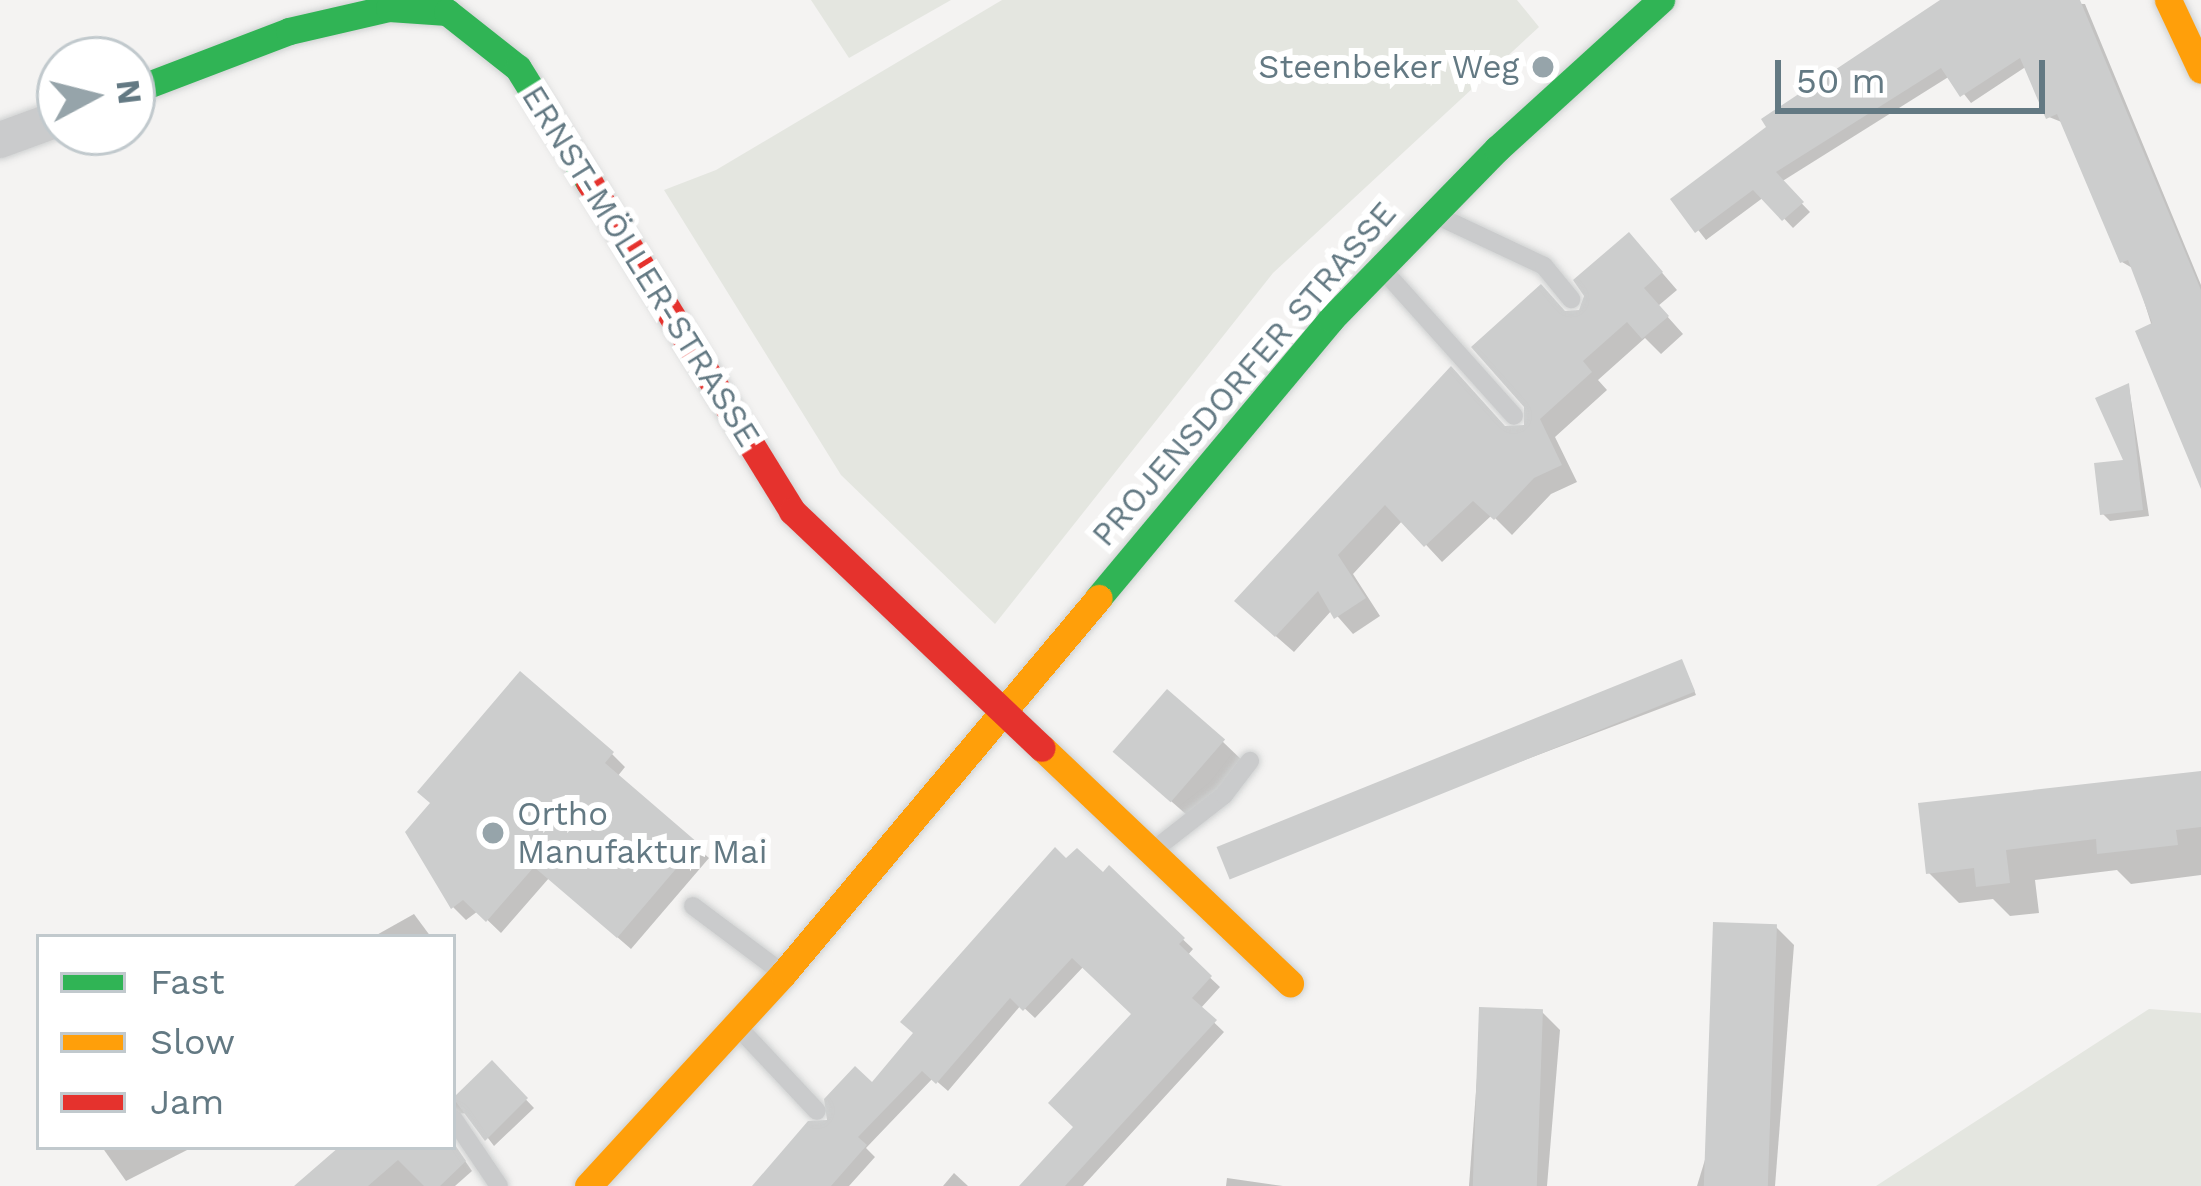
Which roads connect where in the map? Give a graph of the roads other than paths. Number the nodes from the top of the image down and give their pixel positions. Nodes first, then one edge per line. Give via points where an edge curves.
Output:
1 (1660, 0) edge
2 (2168, 0) edge
3 (2201, 70) edge
4 (156, 82) edge
5 (36, 127) edge
6 (0, 140) edge
7 (1432, 214) junction
8 (1381, 267) junction
9 (1571, 299) dead end
10 (1514, 416) dead end
11 (1004, 712) junction
12 (1250, 761) dead end
13 (1152, 852) junction
14 (693, 906) dead end
15 (784, 974) junction
16 (1290, 983) dead end
17 (738, 1027) junction
18 (817, 1111) dead end
19 (456, 1122) edge
20 (500, 1186) edge
21 (588, 1186) edge

1 - 7 street, PROJENSDORFER STRASSE
2 - 3 street
4 - 11 street, ERNST-MÖLLER-STRASSE via 290,32 389,8 446,12 518,68 792,511
5 - 6 street
7 - 8 street, PROJENSDORFER STRASSE
7 - 9 lane via 1544,266
8 - 10 lane
8 - 11 street, PROJENSDORFER STRASSE via 1218,448
11 - 13 street
11 - 15 street, PROJENSDORFER STRASSE
12 - 13 lane via 1224,795
13 - 16 street
14 - 15 lane
15 - 17 street, PROJENSDORFER STRASSE
17 - 18 lane
17 - 21 street, PROJENSDORFER STRASSE
19 - 20 lane

